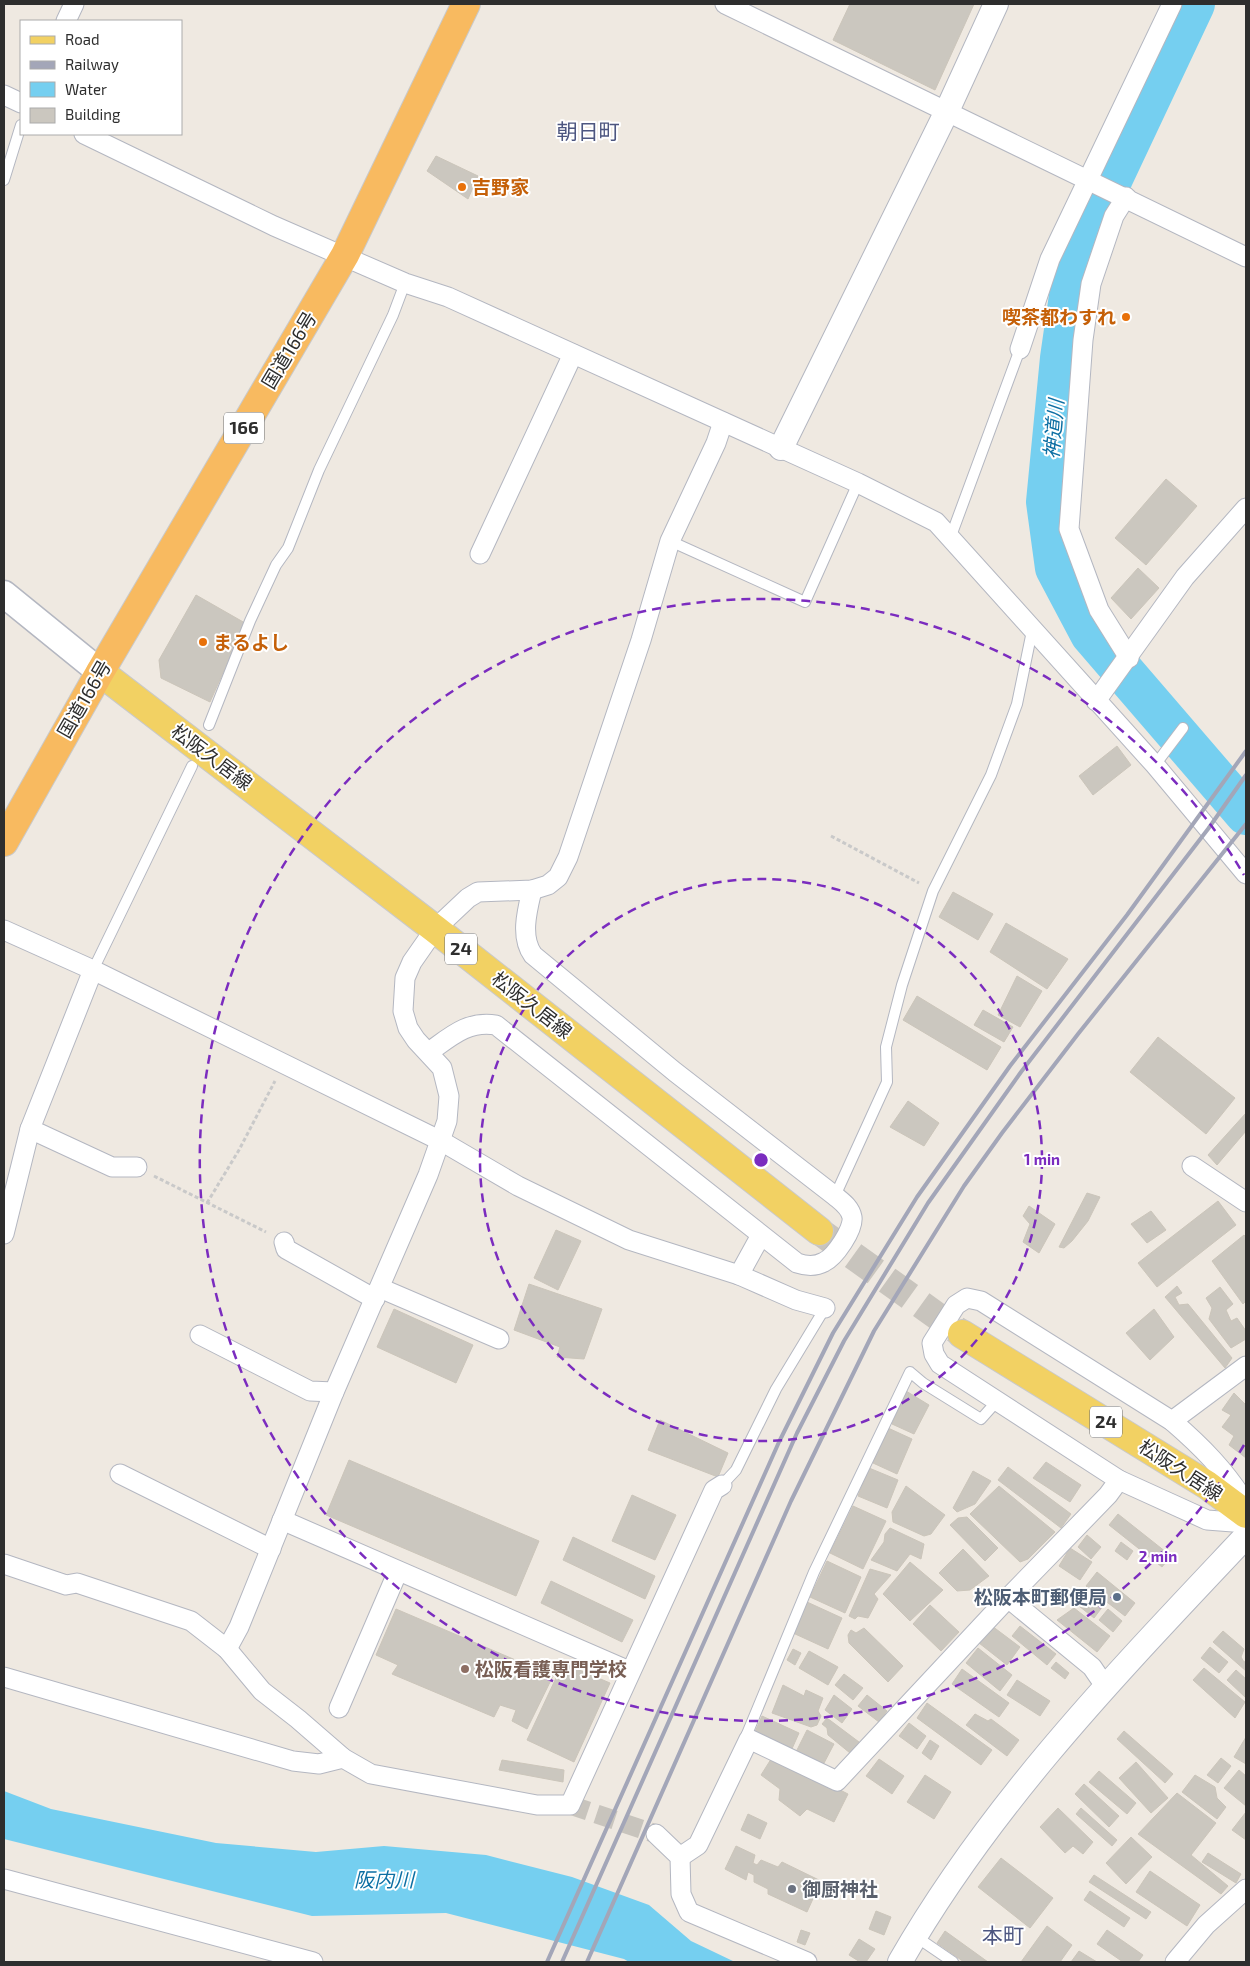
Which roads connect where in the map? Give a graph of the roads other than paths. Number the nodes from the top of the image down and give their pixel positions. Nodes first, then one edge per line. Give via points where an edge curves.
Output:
1 (74, 4) edge
2 (466, 4) edge
3 (725, 4) edge
4 (996, 4) edge
5 (1172, 4) edge
6 (66, 20) edge
7 (4, 96) edge
8 (20, 104) edge
9 (947, 110) junction
10 (20, 128) edge
11 (86, 135) edge
12 (4, 180) edge
13 (1091, 181) junction
14 (1122, 195) junction
15 (345, 256) junction
16 (1246, 257) edge
17 (404, 283) junction
18 (1020, 349) joint
19 (573, 354) junction
20 (723, 422) junction
21 (781, 448) junction
22 (858, 483) junction
23 (1246, 508) edge
24 (951, 536) junction
25 (670, 541) junction
26 (480, 554) dead end
27 (4, 594) edge
28 (1032, 631) junction
29 (1129, 658) junction
30 (100, 672) junction
31 (1096, 701) junction
32 (209, 725) dead end
33 (1183, 728) dead end
34 (1155, 765) junction
35 (192, 766) dead end
36 (4, 842) edge
37 (1246, 874) edge
38 (532, 890) junction
39 (435, 928) junction
40 (4, 930) edge
41 (93, 970) junction
42 (429, 1052) junction
43 (30, 1129) junction
44 (441, 1140) junction
45 (1192, 1166) dead end
46 (137, 1167) road end
47 (835, 1196) junction
48 (1246, 1202) edge
49 (819, 1231) tunnel mouth
50 (4, 1234) edge
51 (761, 1235) junction
52 (284, 1242) road end
53 (739, 1275) junction
54 (378, 1294) junction
55 (825, 1308) joint
56 (962, 1334) tunnel mouth
57 (200, 1335) dead end
58 (499, 1339) dead end
59 (1246, 1366) edge
60 (334, 1392) junction
61 (998, 1400) junction
62 (1172, 1421) junction
63 (120, 1474) dead end
64 (1119, 1480) junction
65 (722, 1485) joint
66 (1246, 1504) edge
67 (1246, 1514) edge
68 (282, 1520) junction
69 (1246, 1523) edge
70 (1246, 1536) edge
71 (270, 1549) junction
72 (4, 1564) edge
73 (398, 1571) junction
74 (1008, 1598) junction
75 (227, 1649) junction
76 (629, 1671) junction
77 (4, 1677) edge
78 (1105, 1686) junction
79 (339, 1708) dead end
80 (749, 1739) junction
81 (343, 1758) junction
82 (656, 1834) tunnel mouth
83 (680, 1857) junction
84 (4, 1879) edge
85 (1246, 1889) edge
86 (915, 1936) junction
87 (313, 1962) edge
88 (807, 1962) edge
89 (900, 1962) edge
90 (953, 1962) edge
91 (1175, 1962) edge

1 - 6 street
2 - 15 highway, 国道166号 / 166
3 - 9 street
4 - 9 street
5 - 13 street
7 - 8 street
9 - 13 street
9 - 21 street
10 - 12 lane
11 - 15 street via 274,226
13 - 14 street
13 - 18 street via 1050,259
14 - 16 street
14 - 29 street via 1091,284 1069,529 1099,610
15 - 17 street
15 - 30 highway, 国道166号 / 166
17 - 19 street via 448,297
17 - 32 lane via 394,315 319,470 288,548 276,565 250,621
18 - 24 lane
19 - 20 street
19 - 26 street
20 - 21 street
20 - 25 street
21 - 22 street
22 - 24 street via 936,522
22 - 25 lane via 805,602
23 - 29 street via 1185,576
24 - 28 street
25 - 38 street via 641,640 568,857 558,877 548,885
27 - 30 main road
28 - 31 street
28 - 47 lane via 1017,704 991,775 933,891 902,986 886,1047 887,1082
29 - 31 street
30 - 36 highway, 国道166号 / 166
30 - 39 main road, 松阪久居線 / 24
31 - 34 street
33 - 34 lane
34 - 37 street
35 - 41 lane
38 - 39 street via 478,892 456,907
38 - 47 street via 526,933 528,949 533,955 674,1072
39 - 42 street via 412,962 405,978 403,995 403,1012 408,1028
39 - 49 main road, 松阪久居線 / 24
40 - 41 street
41 - 43 street
41 - 44 street
42 - 44 street via 442,1068 449,1096 447,1121
42 - 51 street via 461,1030 474,1025 496,1025
43 - 46 street via 112,1167
43 - 50 street
44 - 53 street via 526,1190 629,1240
44 - 54 street
45 - 48 street
47 - 51 street via 848,1208 852,1225 824,1262 812,1266 797,1263
51 - 53 street
52 - 54 street via 286,1249
53 - 55 street via 796,1300
54 - 58 street
54 - 60 street
55 - 65 lane via 776,1389 736,1470
56 - 67 main road, 松阪久居線 / 24 via 1207,1485
57 - 60 street via 310,1391
59 - 62 street
60 - 68 street
61 - 62 street via 940,1364 934,1354 932,1343 956,1305 967,1298 981,1301
61 - 64 street
61 - 80 lane via 982,1419 910,1372 814,1572 747,1734
62 - 66 street via 1230,1479
63 - 71 street
64 - 69 street via 1206,1520
64 - 74 street
65 - 76 street via 714,1490
68 - 71 street
68 - 73 street
70 - 78 street
71 - 75 street
72 - 75 street via 66,1585 77,1583 191,1621
73 - 76 street
73 - 79 street
74 - 78 street via 1092,1667
74 - 80 street via 837,1781
75 - 81 street via 262,1691
76 - 81 street via 570,1805 536,1805 371,1774
77 - 81 street via 293,1760 319,1764
78 - 86 street via 1028,1775
80 - 83 street via 698,1845
82 - 83 street
83 - 88 street via 681,1894 689,1912
84 - 87 street
85 - 91 street via 1206,1924
86 - 89 street
86 - 90 lane

